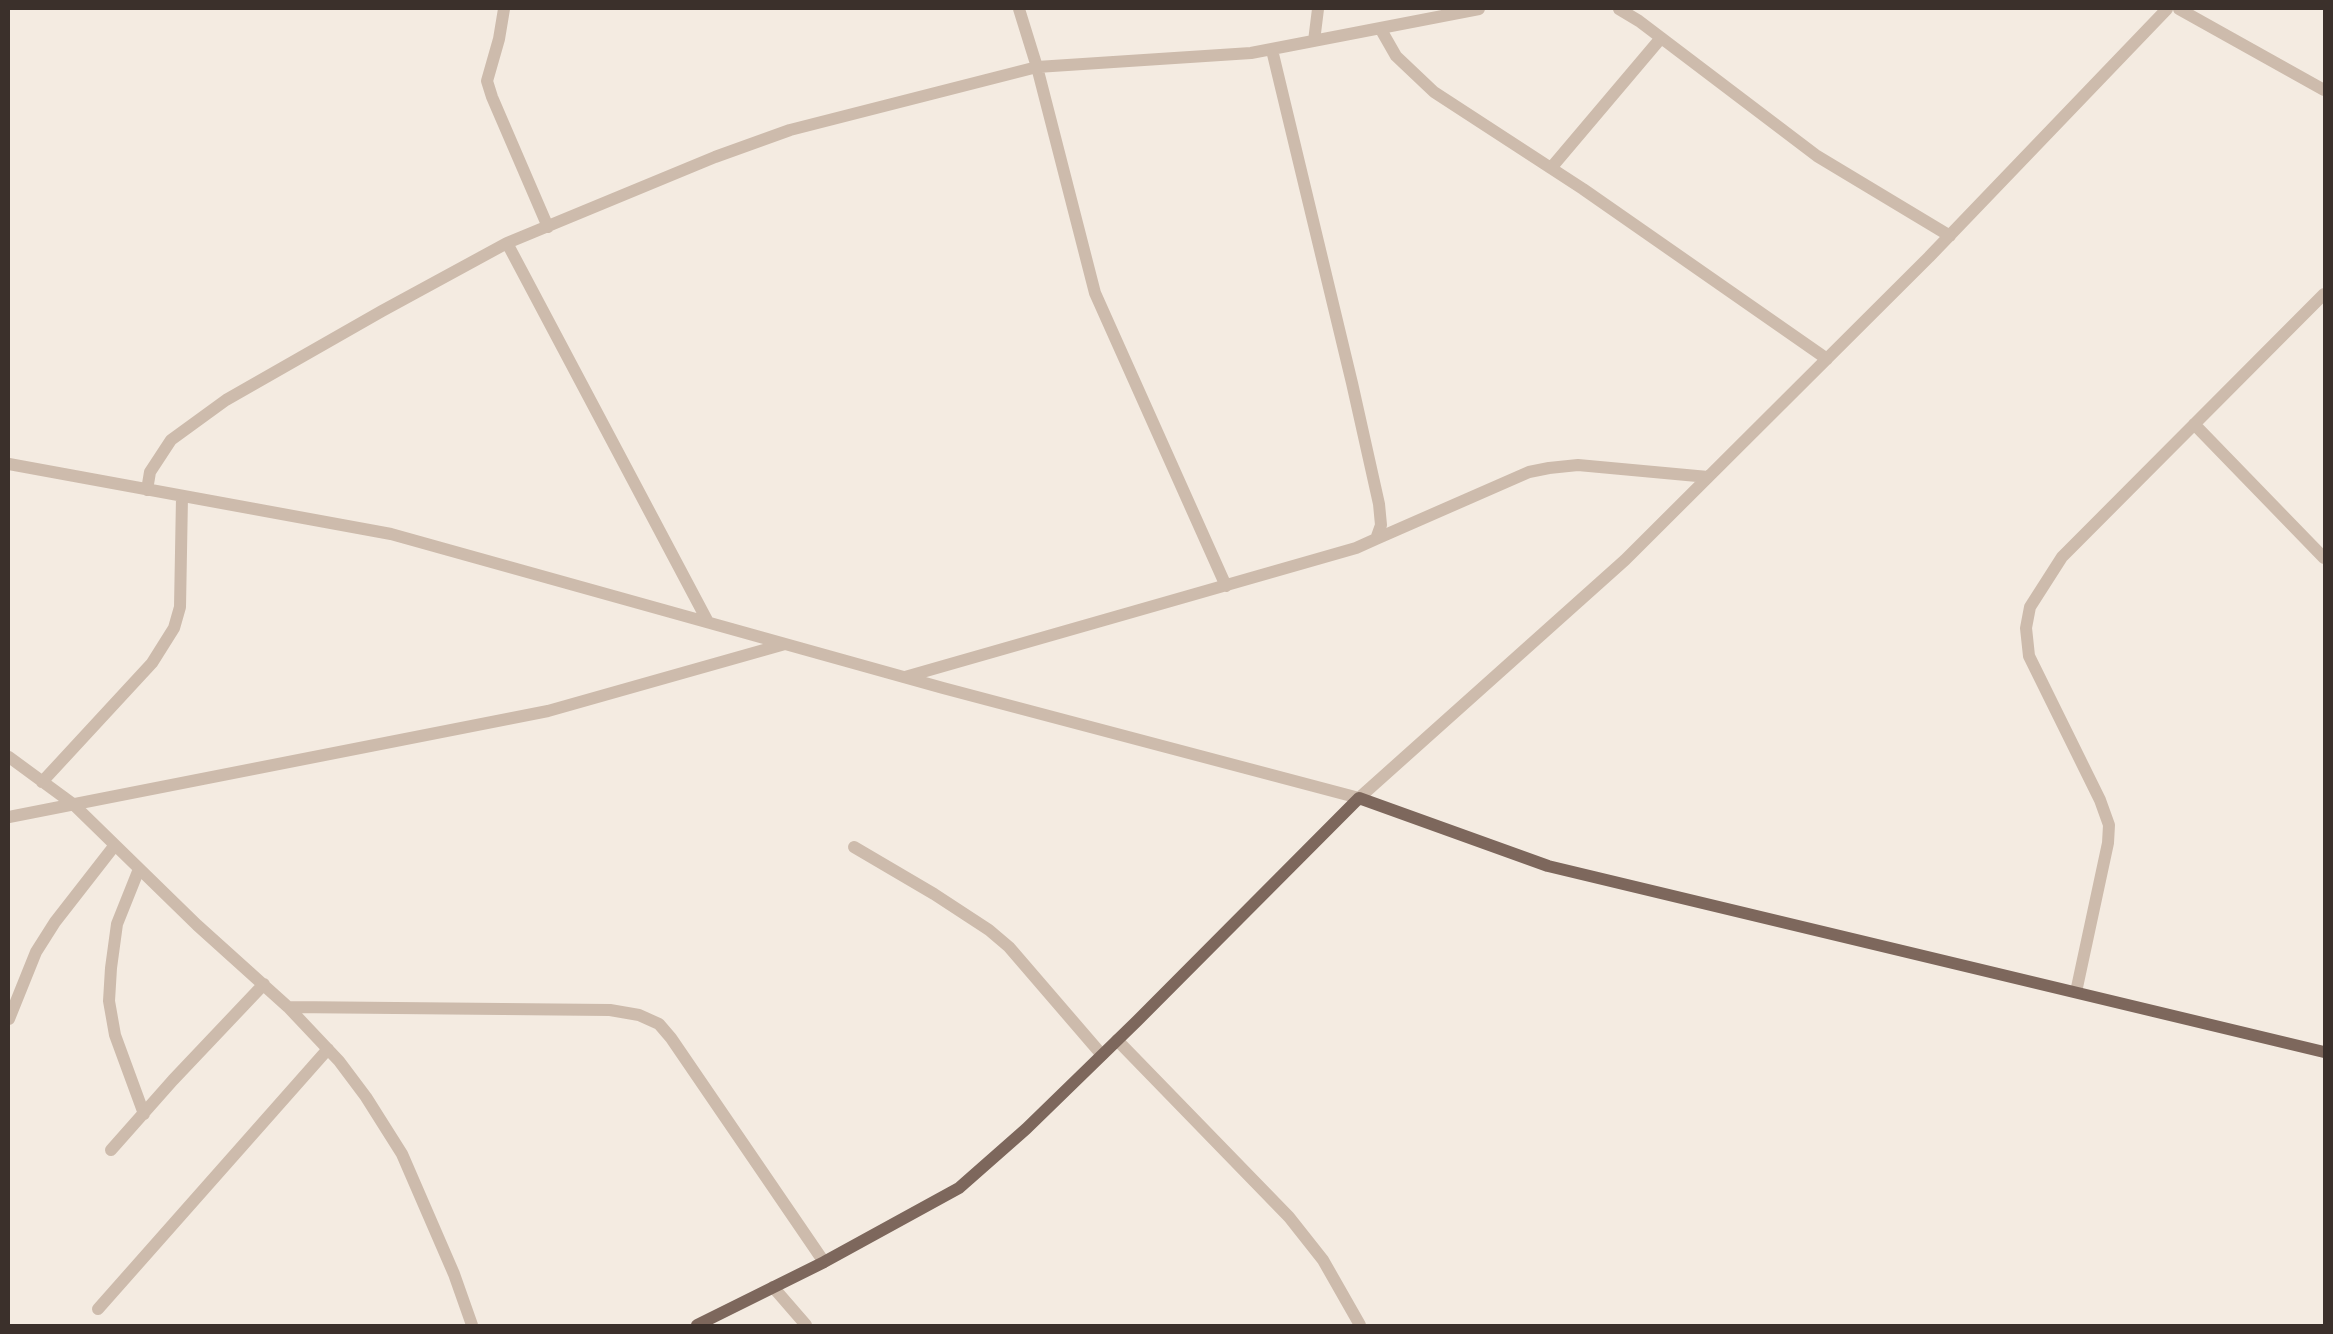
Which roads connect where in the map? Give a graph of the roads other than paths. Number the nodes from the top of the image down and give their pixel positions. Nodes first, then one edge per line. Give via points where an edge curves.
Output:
1 (504, 9) edge
2 (1019, 9) edge
3 (1318, 9) edge
4 (1479, 9) edge
5 (1619, 9) edge
6 (2168, 9) edge
7 (2179, 9) edge
8 (1380, 28) junction
9 (1661, 38) junction
10 (1314, 41) junction
11 (1272, 50) junction
12 (1036, 67) junction
13 (2324, 90) edge
14 (1551, 168) junction
15 (548, 227) junction
16 (1950, 236) junction
17 (507, 243) junction
18 (2324, 294) edge
19 (1827, 359) junction
20 (2194, 424) junction
21 (9, 464) edge
22 (1708, 477) junction
23 (147, 490) junction
24 (182, 497) junction
25 (1376, 539) junction
26 (2324, 558) edge
27 (1226, 586) junction
28 (708, 622) junction
29 (785, 644) junction
30 (905, 677) junction
31 (9, 758) edge
32 (42, 782) junction
33 (1358, 798) junction
34 (73, 804) junction
35 (9, 817) edge
36 (115, 845) junction
37 (854, 847) dead end
38 (139, 869) junction
39 (264, 984) junction
40 (2076, 992) junction
41 (288, 1007) junction
42 (9, 1020) edge
43 (1117, 1040) junction
44 (328, 1049) junction
45 (2324, 1052) edge
46 (1102, 1055) junction
47 (144, 1114) junction
48 (111, 1150) dead end
49 (824, 1262) junction
50 (773, 1287) junction
51 (98, 1309) dead end
52 (472, 1325) edge
53 (697, 1325) edge
54 (806, 1325) edge
55 (1360, 1325) edge

1 - 15 street via 487,81
2 - 12 street
3 - 10 street
4 - 8 street
5 - 9 street
6 - 16 street
7 - 13 street
8 - 10 street
8 - 14 street via 1396,56 1434,92
9 - 14 street
9 - 16 street via 1818,156
10 - 11 street
11 - 12 street
11 - 25 street via 1379,504 1381,525
12 - 15 street via 790,130 715,157
12 - 27 street via 1095,293
14 - 19 street
15 - 17 street
16 - 19 street
17 - 23 street via 373,316 196,420 171,440 158,458 150,472
17 - 28 street
18 - 20 street
19 - 22 street
20 - 26 street
20 - 40 street via 2062,557 2030,607 2027,621 2029,656 2100,800 2109,825 2108,843
21 - 23 street
22 - 25 street via 1578,464 1549,468 1520,476
22 - 33 street via 1625,560
23 - 24 street
24 - 28 street via 391,534
24 - 32 street via 180,607 174,628 152,663
25 - 27 street via 1356,548
27 - 30 street
28 - 29 street
29 - 30 street
29 - 34 street via 548,711
30 - 33 street
31 - 32 street
32 - 34 street
33 - 40 main road via 1548,866
33 - 43 main road
34 - 35 street
34 - 36 street
36 - 38 street
36 - 42 street via 55,922 36,952
37 - 46 street via 989,930 1009,947
38 - 39 street
38 - 47 street via 117,924 109,1001 115,1036
39 - 41 street
39 - 47 street
40 - 45 main road
41 - 44 street
41 - 49 street via 610,1010 659,1024
43 - 46 main road
43 - 55 street via 1289,1218 1323,1260
44 - 51 street
44 - 52 street via 366,1097 402,1154 454,1274
46 - 49 main road via 959,1188
47 - 48 street
49 - 50 main road
50 - 53 main road
50 - 54 street

